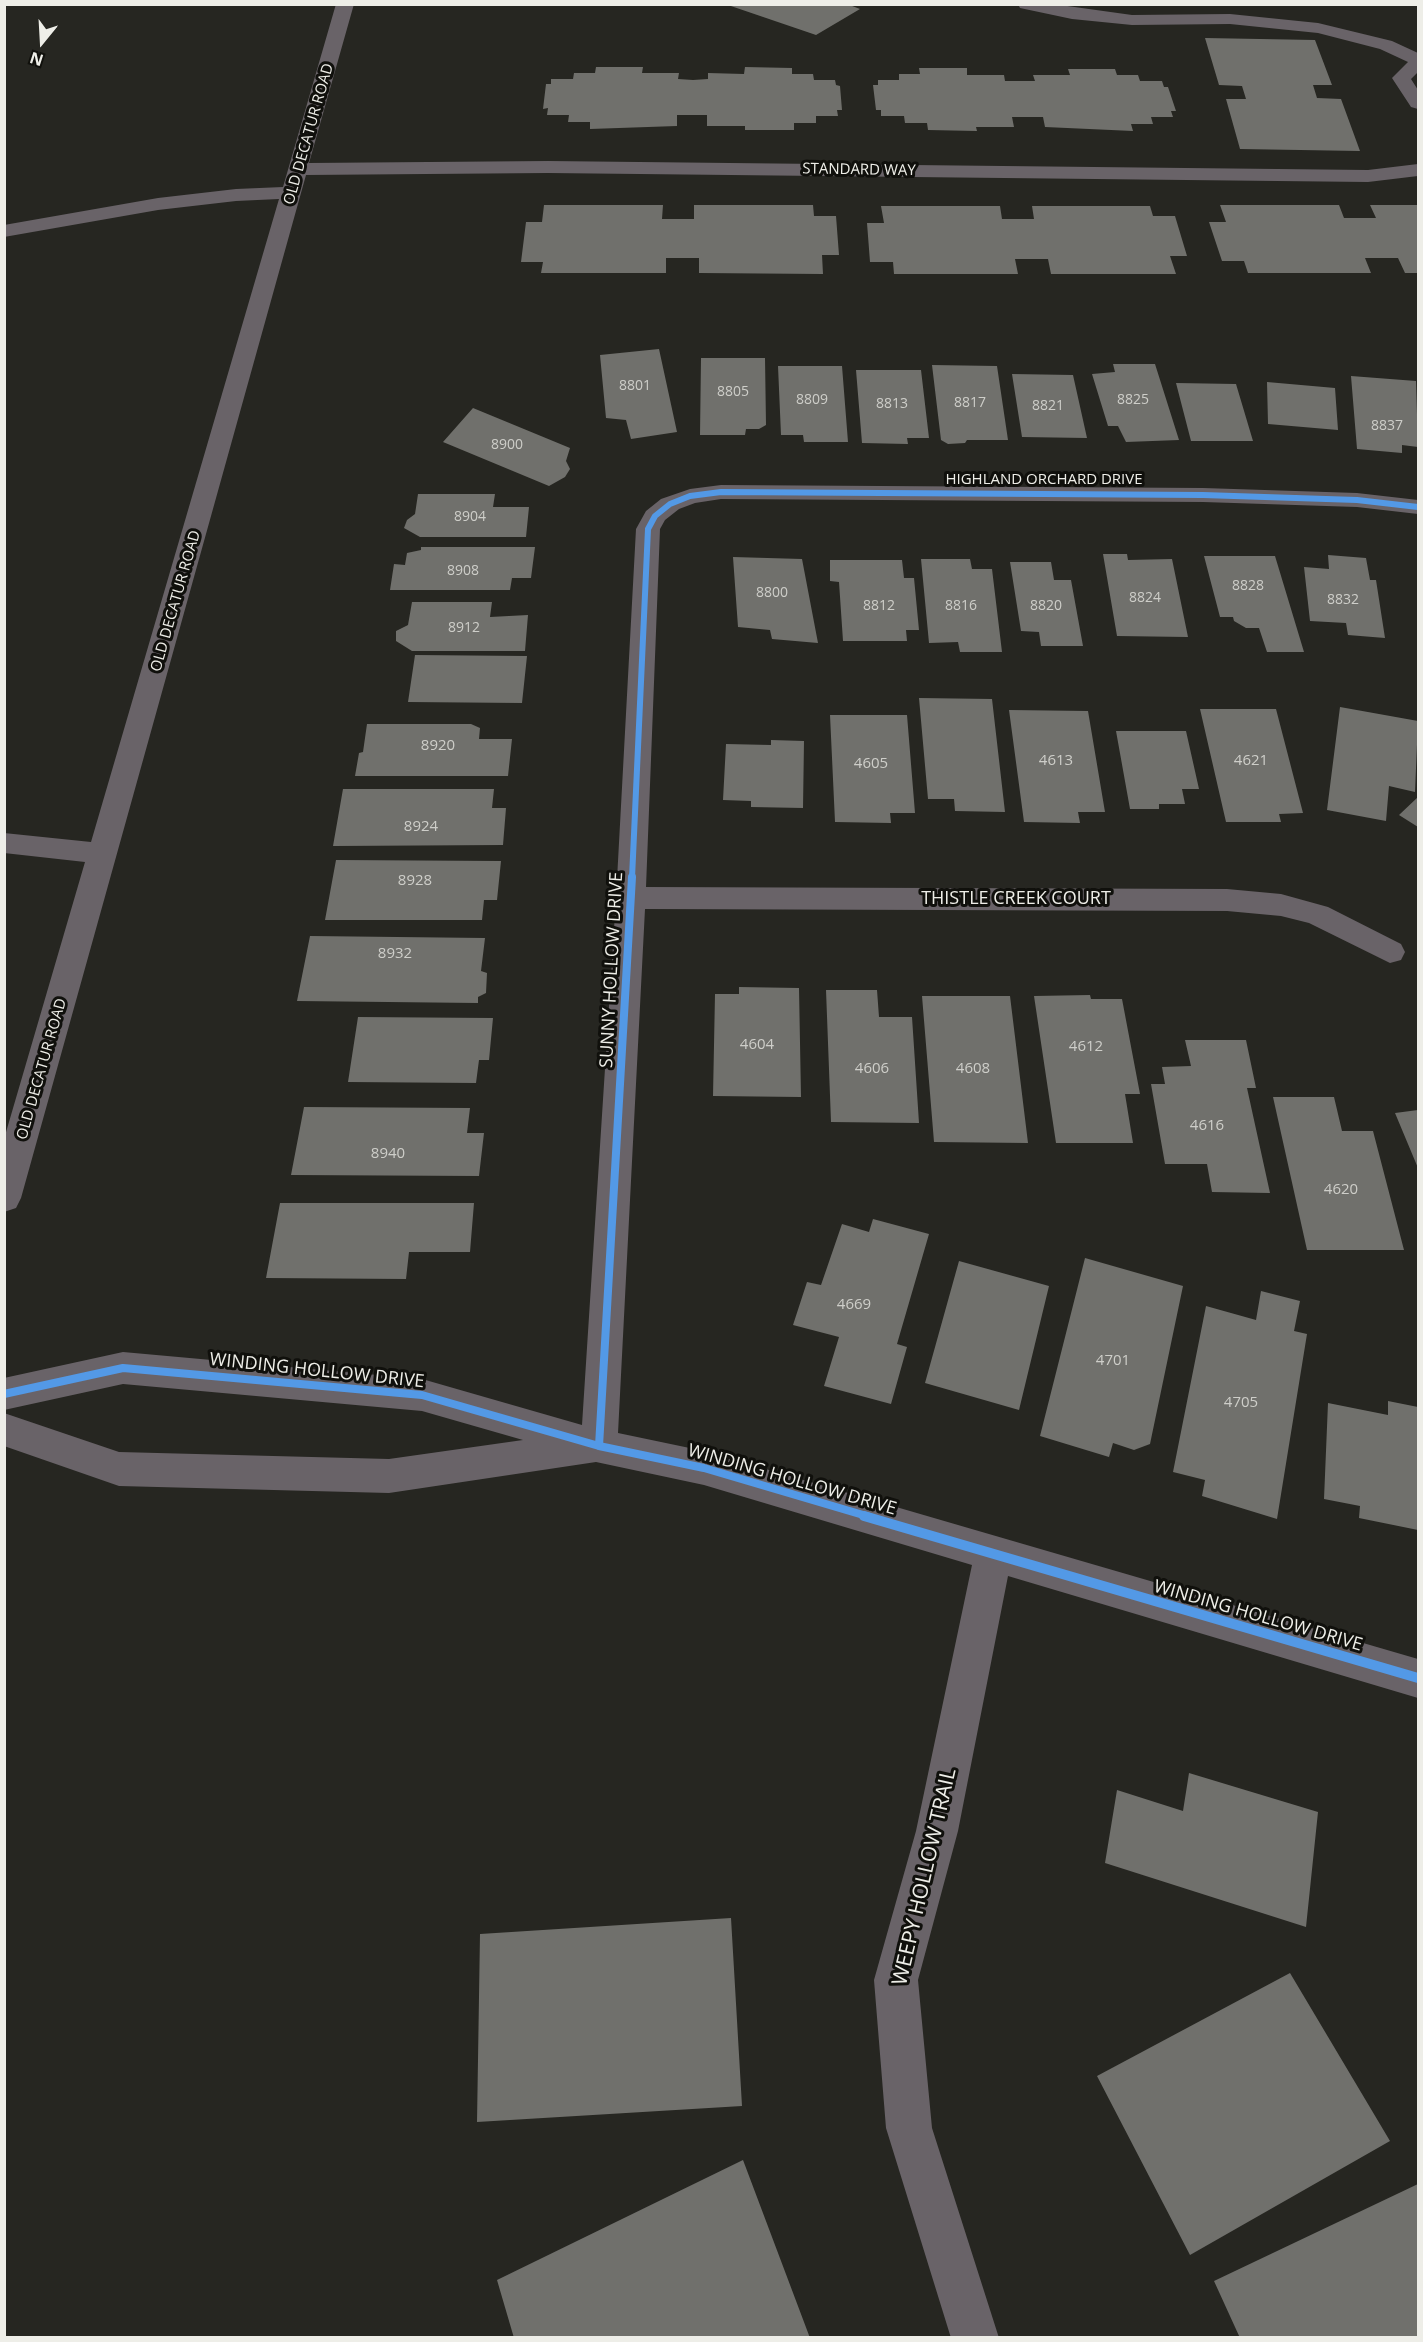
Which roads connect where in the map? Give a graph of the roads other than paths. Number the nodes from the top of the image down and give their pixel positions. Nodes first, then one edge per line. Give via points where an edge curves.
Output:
1 (345, 4) edge
2 (1026, 4) edge
3 (1419, 62) edge
4 (1419, 103) edge
5 (299, 169) junction
6 (1419, 170) edge
7 (292, 193) junction
8 (14, 229) edge
9 (4, 246) edge
10 (670, 504) joint
11 (1419, 507) edge
12 (4, 843) edge
13 (104, 854) junction
14 (631, 898) junction
15 (1390, 952) dead end
16 (4, 1198) edge
17 (4, 1394) edge
18 (4, 1429) edge
19 (599, 1446) junction
20 (993, 1554) junction
21 (1419, 1678) edge
22 (975, 2337) edge

1 - 5 street, OLD DECATUR ROAD
2 - 3 street via 1072,14 1132,20 1230,19 1318,28 1386,45
3 - 4 street via 1401,78
5 - 6 street, STANDARD WAY via 560,167 1368,176
5 - 7 street, OLD DECATUR ROAD
7 - 8 street via 158,204
7 - 13 street, OLD DECATUR ROAD
8 - 9 street
10 - 11 street, HIGHLAND ORCHARD DRIVE via 690,496 721,492 1203,495 1357,500
10 - 14 street, SUNNY HOLLOW DRIVE via 655,516 648,530
12 - 13 street
13 - 16 street, OLD DECATUR ROAD
14 - 15 street, THISTLE CREEK COURT via 1227,900 1281,905 1318,915
14 - 19 street, SUNNY HOLLOW DRIVE
17 - 19 street, WINDING HOLLOW DRIVE via 123,1368 422,1395
18 - 19 street, WINDING HOLLOW DRIVE via 130,1470 389,1476
19 - 20 street, WINDING HOLLOW DRIVE via 704,1468
20 - 21 street, WINDING HOLLOW DRIVE
20 - 22 street, WEEPY HOLLOW TRAIL via 937,1831 896,1980 909,2128

